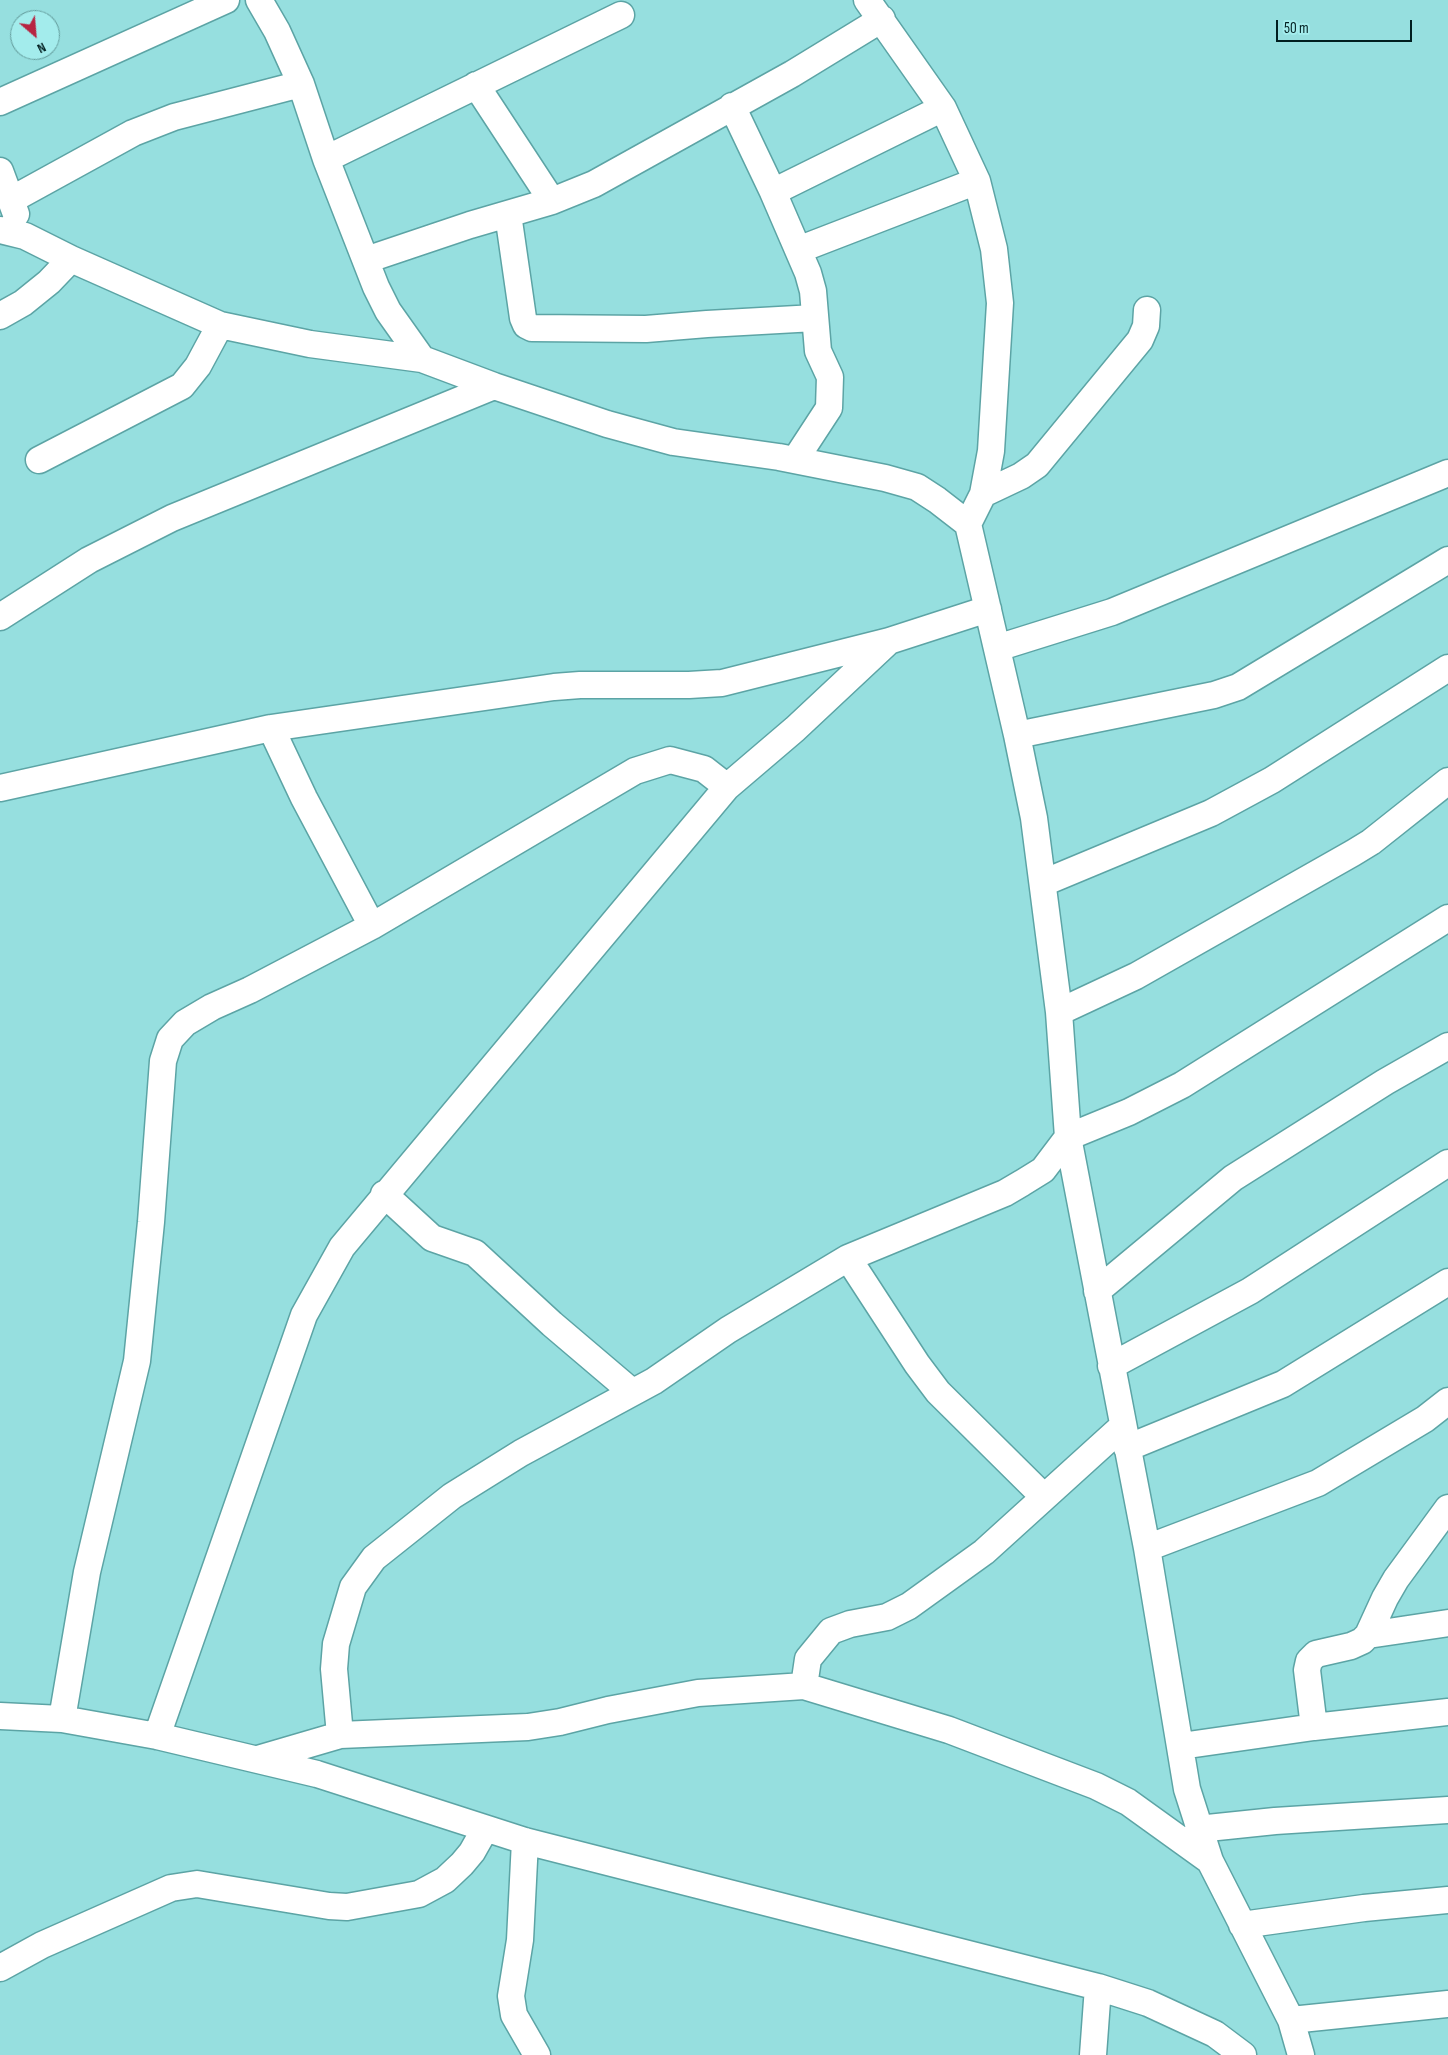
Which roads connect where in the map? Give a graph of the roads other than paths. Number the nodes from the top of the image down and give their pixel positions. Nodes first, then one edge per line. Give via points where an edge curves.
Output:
1 (226, 0) edge
2 (259, 0) edge
3 (875, 10) edge
4 (621, 15) dead end
5 (301, 84) junction
6 (476, 84) junction
7 (0, 102) edge
8 (732, 106) junction
9 (943, 108) junction
10 (326, 159) junction
11 (0, 171) edge
12 (976, 181) junction
13 (773, 192) junction
14 (11, 200) junction
15 (552, 201) junction
16 (508, 214) junction
17 (12, 233) edge
18 (798, 250) junction
19 (71, 259) junction
20 (366, 260) junction
21 (1147, 310) dead end
22 (0, 316) edge
23 (814, 318) junction
24 (220, 325) junction
25 (422, 359) junction
26 (494, 386) junction
27 (39, 460) dead end
28 (795, 460) junction
29 (1448, 473) edge
30 (983, 494) junction
31 (968, 524) junction
32 (1448, 560) edge
33 (988, 609) junction
34 (0, 617) edge
35 (889, 641) junction
36 (997, 648) junction
37 (1448, 668) edge
38 (271, 728) junction
39 (1017, 735) junction
40 (1448, 781) edge
41 (727, 786) junction
42 (0, 788) edge
43 (1043, 882) junction
44 (1448, 918) edge
45 (372, 926) junction
46 (1059, 1012) junction
47 (1448, 1046) edge
48 (1068, 1137) junction
49 (1448, 1162) edge
50 (384, 1194) junction
51 (848, 1258) junction
52 (1448, 1282) edge
53 (1097, 1291) junction
54 (1112, 1366) junction
55 (632, 1392) junction
56 (1448, 1401) edge
57 (1125, 1437) junction
58 (1044, 1497) junction
59 (1448, 1508) edge
60 (1148, 1548) junction
61 (1448, 1623) edge
62 (1368, 1635) junction
63 (804, 1686) junction
64 (1448, 1712) edge
65 (0, 1716) edge
66 (62, 1719) junction
67 (1314, 1727) junction
68 (340, 1735) junction
69 (157, 1736) junction
70 (1181, 1746) junction
71 (254, 1760) junction
72 (1448, 1810) edge
73 (485, 1829) junction
74 (1198, 1829) junction
75 (525, 1841) junction
76 (1210, 1861) junction
77 (1448, 1900) edge
78 (1242, 1925) junction
79 (0, 1968) edge
80 (1098, 1987) junction
81 (1448, 2004) edge
82 (1290, 2020) junction
83 (537, 2055) edge
84 (1093, 2055) edge
85 (1243, 2055) edge
86 (1301, 2055) edge

1 - 7 street
2 - 5 street
3 - 8 street via 824,56
3 - 9 street
4 - 6 street
5 - 10 street
5 - 14 street via 158,123 93,154
6 - 10 street
6 - 15 street
8 - 13 street
8 - 15 street via 594,184
9 - 12 street
9 - 13 street
10 - 20 street
11 - 14 street
12 - 18 street
12 - 30 street via 994,249 1000,302 991,451
13 - 18 street
14 - 17 street
15 - 16 street
16 - 20 street
16 - 23 street via 523,318 532,328 646,329
17 - 19 street
18 - 23 street via 813,291
19 - 22 street via 49,282
19 - 24 street
20 - 25 street via 388,311
21 - 30 street via 1146,326 1140,340 1037,465
23 - 28 street via 818,351 830,377 831,395 829,408
24 - 25 street via 310,344
24 - 27 street via 198,366 182,386
25 - 26 street
26 - 28 street via 672,442
26 - 34 street via 172,518 89,560
28 - 31 street via 916,487
29 - 36 street via 1112,612
30 - 31 street
31 - 33 street
32 - 39 street via 1238,687 1214,695
33 - 35 street
33 - 36 street
35 - 38 street via 722,683 580,685
35 - 41 street
36 - 39 street
37 - 43 street via 1272,780 1212,813
38 - 42 street
38 - 45 street
39 - 43 street
40 - 46 street via 1353,853 1136,976
41 - 45 street via 704,769 670,760 635,771
41 - 50 street
43 - 46 street
44 - 48 street via 1182,1085 1129,1112
45 - 66 street via 212,1007 185,1023 170,1039 163,1061 139,1346 87,1572
46 - 48 street
47 - 53 street via 1233,1178
48 - 51 street via 1043,1170 1011,1190
48 - 53 street
49 - 54 street via 1250,1291
50 - 55 street via 432,1238 475,1253
50 - 69 street via 342,1247 304,1315
51 - 55 street
51 - 58 street via 938,1392
52 - 57 street via 1283,1384
53 - 54 street
54 - 57 street
55 - 68 street via 521,1452 452,1496 374,1558 353,1587 336,1644 334,1669
56 - 60 street via 1318,1482
57 - 58 street
57 - 60 street
58 - 63 street via 984,1552 909,1606 887,1617 831,1631 808,1659
59 - 62 street via 1384,1598
60 - 70 street
61 - 62 street
62 - 67 street via 1351,1646 1316,1654 1310,1661 1307,1670
63 - 68 street via 698,1693 528,1727
63 - 76 street via 949,1730 1096,1786 1128,1802
64 - 67 street
65 - 66 street
66 - 69 street
67 - 70 street
68 - 71 street
69 - 71 street
70 - 74 street via 1187,1789
71 - 73 street via 317,1774
72 - 74 street
73 - 75 street
73 - 79 street via 462,1864 445,1880 419,1894 347,1907 197,1884 171,1888 42,1945
74 - 76 street
75 - 80 street
75 - 83 street via 520,1940 511,1996 514,2015
76 - 78 street
77 - 78 street
78 - 82 street
80 - 84 street
80 - 85 street via 1148,2003 1215,2034
81 - 82 street
82 - 86 street

